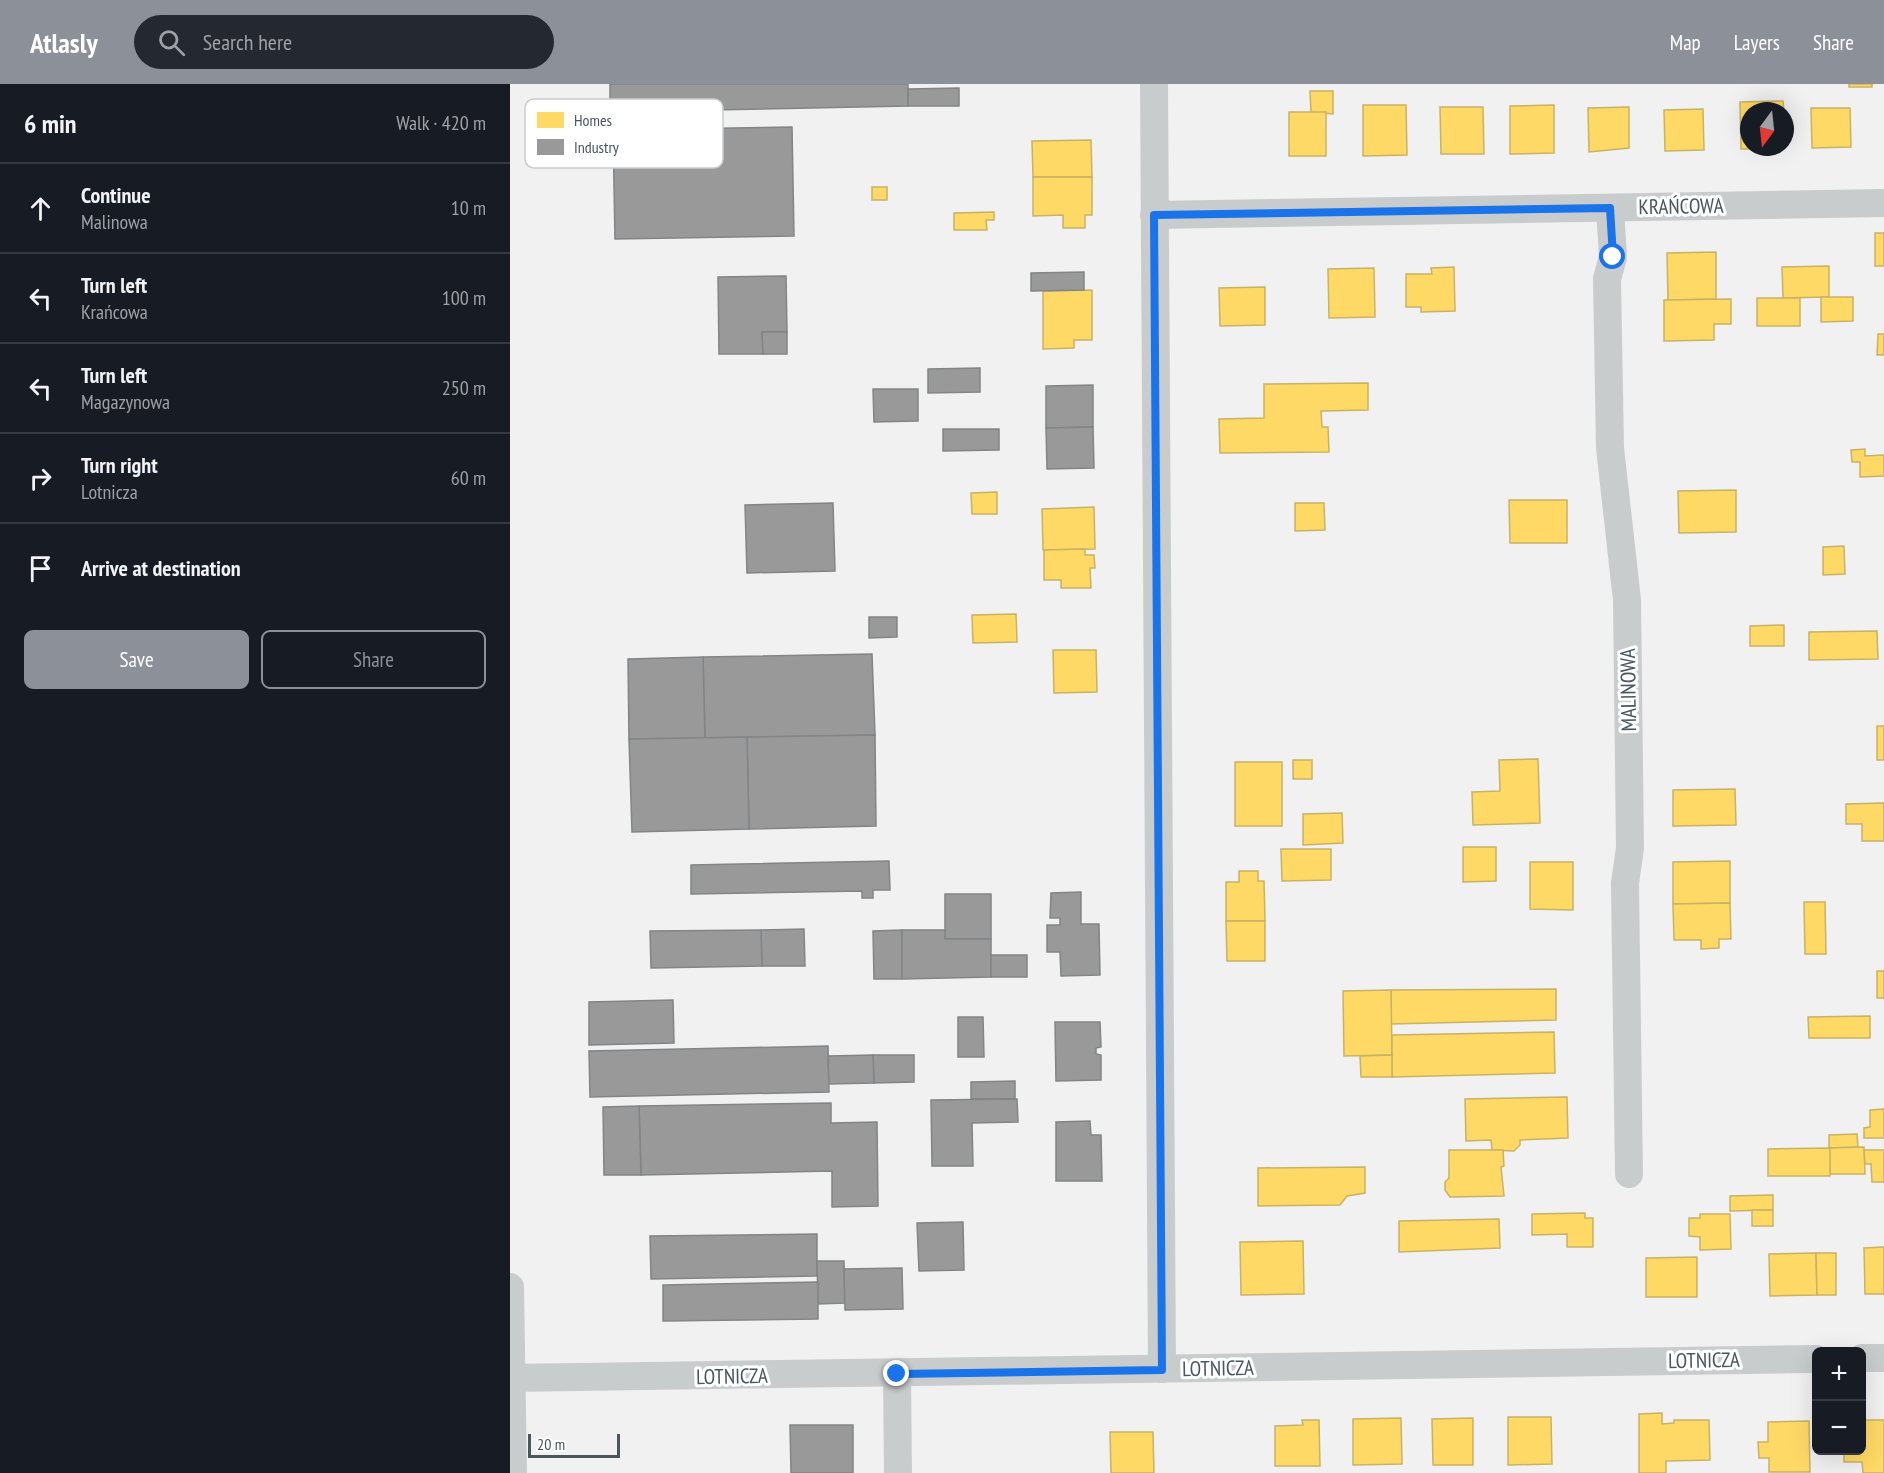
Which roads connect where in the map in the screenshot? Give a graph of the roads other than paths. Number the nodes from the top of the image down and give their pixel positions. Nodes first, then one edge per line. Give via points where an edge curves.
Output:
1 (1155, 84) edge
2 (1884, 203) edge
3 (1610, 208) junction
4 (1154, 215) junction
5 (1629, 1174) dead end
6 (510, 1287) edge
7 (1866, 1358) edge
8 (1884, 1358) edge
9 (1812, 1359) edge
10 (1162, 1370) junction
11 (897, 1374) junction
12 (512, 1378) junction
13 (513, 1473) edge
14 (898, 1473) edge

1 - 4 street
2 - 3 street, KRAŃCOWA
3 - 4 street, KRAŃCOWA
3 - 5 street, MALINOWA via 1610,448 1627,600
4 - 10 street
6 - 12 street
7 - 8 street
9 - 10 street, LOTNICZA
10 - 11 street, LOTNICZA
11 - 12 street, LOTNICZA
11 - 14 street
12 - 13 street

